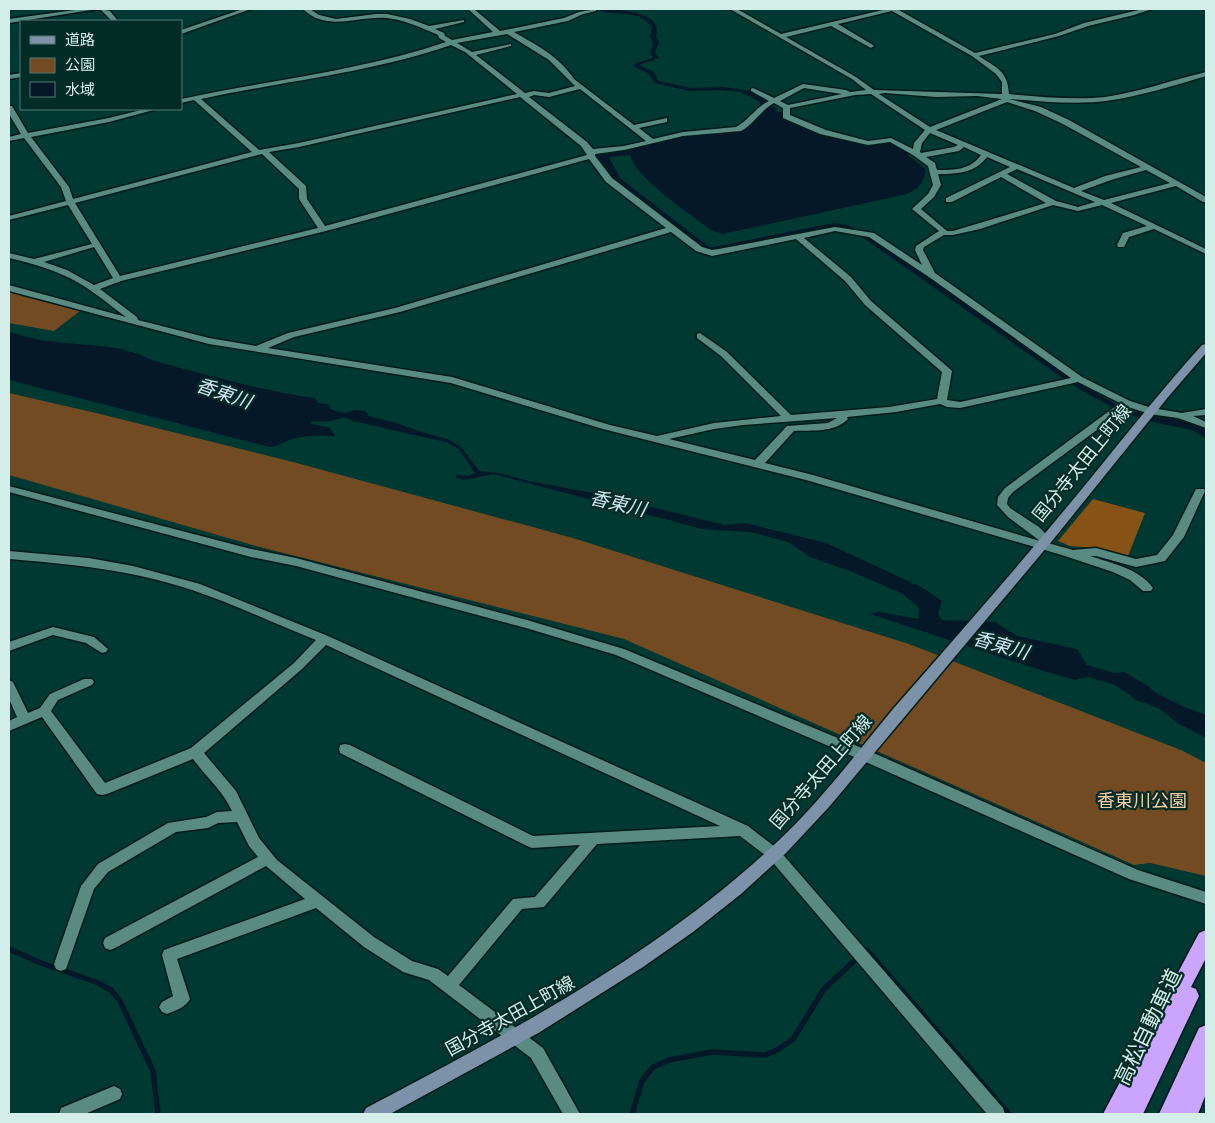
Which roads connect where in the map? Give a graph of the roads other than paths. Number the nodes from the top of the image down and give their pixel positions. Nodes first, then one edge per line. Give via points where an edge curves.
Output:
1 (94, 9) edge
2 (103, 9) edge
3 (248, 9) edge
4 (306, 9) edge
5 (471, 9) edge
6 (733, 9) edge
7 (894, 9) edge
8 (1149, 9) edge
9 (594, 10) edge
10 (22, 20) edge
11 (113, 20) edge
12 (462, 21) dead end
13 (831, 24) junction
14 (429, 28) junction
15 (507, 31) junction
16 (182, 32) edge
17 (498, 33) junction
18 (781, 36) junction
19 (455, 42) junction
20 (509, 45) dead end
21 (871, 46) dead end
22 (472, 53) junction
23 (974, 55) junction
24 (1206, 74) edge
25 (580, 87) junction
26 (754, 90) dead end
27 (871, 92) junction
28 (855, 93) junction
29 (524, 95) junction
30 (196, 98) junction
31 (1007, 98) junction
32 (182, 101) edge
33 (772, 102) junction
34 (787, 107) junction
35 (9, 108) edge
36 (149, 110) edge
37 (664, 120) dead end
38 (634, 127) junction
39 (929, 130) junction
40 (25, 135) junction
41 (9, 139) edge
42 (651, 141) junction
43 (962, 145) junction
44 (261, 152) junction
45 (594, 152) junction
46 (918, 154) junction
47 (985, 155) junction
48 (1016, 167) junction
49 (1148, 167) junction
50 (935, 172) junction
51 (1002, 174) junction
52 (1176, 184) junction
53 (1073, 191) junction
54 (949, 200) dead end
55 (1206, 200) edge
56 (70, 202) junction
57 (1053, 203) junction
58 (1104, 203) junction
59 (9, 218) edge
60 (1155, 226) junction
61 (323, 229) junction
62 (671, 229) junction
63 (942, 233) junction
64 (796, 236) junction
65 (1121, 245) dead end
66 (90, 246) dead end
67 (1206, 252) edge
68 (9, 256) edge
69 (33, 262) junction
70 (932, 276) junction
71 (118, 279) junction
72 (9, 288) edge
73 (93, 288) junction
74 (144, 326) junction
75 (700, 336) dead end
76 (1206, 347) edge
77 (259, 348) junction
78 (1074, 381) junction
79 (942, 400) junction
80 (1122, 406) junction
81 (1206, 412) edge
82 (840, 414) junction
83 (1147, 414) junction
84 (1180, 415) junction
85 (789, 418) junction
86 (1206, 424) edge
87 (656, 440) junction
88 (758, 464) junction
89 (9, 490) edge
90 (1200, 491) dead end
91 (1041, 546) junction
92 (1069, 553) junction
93 (9, 555) edge
94 (1147, 588) dead end
95 (324, 639) junction
96 (9, 647) edge
97 (102, 649) dead end
98 (88, 682) dead end
99 (9, 685) edge
100 (44, 711) junction
101 (24, 719) junction
102 (9, 726) edge
103 (345, 749) dead end
104 (196, 752) junction
105 (866, 753) junction
106 (240, 816) junction
107 (743, 830) junction
108 (594, 838) junction
109 (774, 854) junction
110 (267, 859) junction
111 (1206, 898) edge
112 (316, 902) junction
113 (1206, 939) edge
114 (110, 943) dead end
115 (1206, 960) edge
116 (61, 964) dead end
117 (449, 986) junction
118 (167, 1007) dead end
119 (1206, 1035) edge
120 (517, 1037) junction
121 (1206, 1069) edge
122 (114, 1094) dead end
123 (67, 1114) edge
124 (372, 1114) edge
125 (572, 1114) edge
126 (997, 1114) edge
127 (1114, 1114) edge
128 (1132, 1114) edge
129 (1170, 1114) edge
130 (1187, 1114) edge

1 - 10 street
2 - 11 street
3 - 16 street
4 - 14 street via 324,20 393,16
5 - 17 street
6 - 18 street
7 - 13 street
7 - 23 street
8 - 23 street
9 - 15 street via 566,20
12 - 14 street
13 - 18 street
13 - 21 street
14 - 19 street
15 - 17 street
15 - 25 street via 565,68
17 - 19 street
18 - 27 street via 854,78
19 - 22 street
19 - 30 street via 336,72
20 - 22 street
22 - 29 street
23 - 31 street via 999,73 1005,82
24 - 31 street via 1148,91 1104,99
25 - 29 street via 549,95
25 - 38 street
26 - 33 street
27 - 28 street
27 - 31 street via 976,94
27 - 39 street
28 - 33 street via 803,86
28 - 34 street
29 - 44 street
29 - 45 street
30 - 32 street
30 - 44 street
31 - 39 street
31 - 49 street via 1066,122
33 - 34 street
33 - 42 street via 738,129 683,134
34 - 46 street via 786,116 823,132 868,143 891,140
35 - 40 street
36 - 40 street
37 - 38 street
38 - 42 street
39 - 43 street
39 - 46 street via 918,143
40 - 41 street
40 - 56 street via 65,187
42 - 45 street
43 - 46 street via 956,149
43 - 47 street
44 - 56 street
44 - 61 street via 303,188 303,199
45 - 61 street
45 - 62 street via 610,180
46 - 50 street via 932,165
47 - 48 street
47 - 50 street via 980,163 966,171
48 - 51 street
48 - 53 street
49 - 52 street
49 - 53 street
50 - 63 street via 937,185 916,208 932,219 943,230
51 - 54 street
51 - 57 street
52 - 55 street
52 - 58 street
53 - 58 street
56 - 59 street
56 - 71 street
57 - 58 street via 1078,209
57 - 63 street via 977,228
58 - 60 street
60 - 65 street via 1126,235
60 - 67 street
61 - 71 street
62 - 64 street via 699,250 712,253
62 - 77 street via 397,310 291,335
63 - 70 street via 920,246 919,250
64 - 70 street via 834,229 869,235
64 - 79 street via 848,279 868,302 947,371
66 - 69 street
68 - 69 street
69 - 73 street via 49,266
70 - 78 street
71 - 73 street
72 - 74 street
73 - 74 street
74 - 77 street via 209,341
75 - 85 street via 724,354
76 - 83 main road, 国分寺太田上町線
77 - 87 street via 452,380
78 - 79 street via 960,405
78 - 80 street
79 - 82 street via 891,410
80 - 83 street
80 - 91 street via 1003,497 1002,505 1007,512 1038,531
81 - 84 street
82 - 85 street
82 - 88 street via 843,419 830,426 791,428
83 - 84 street
83 - 91 main road, 国分寺太田上町線
84 - 86 street
85 - 87 street via 683,431
87 - 88 street
88 - 91 street
89 - 105 street via 296,562 620,652
90 - 92 street via 1178,537 1161,558 1136,563 1096,552
91 - 92 street
91 - 105 main road, 国分寺太田上町線
92 - 94 street via 1117,568
93 - 95 street via 89,562 168,578
95 - 104 street via 298,666
95 - 107 street
96 - 97 street via 54,631 90,640
98 - 100 street via 54,697
99 - 101 street
100 - 101 street
100 - 104 street via 102,790
101 - 102 street
103 - 108 street via 532,842
104 - 106 street via 231,795
105 - 109 main road, 国分寺太田上町線
105 - 111 street via 1134,875
106 - 110 street
106 - 116 street via 173,827 103,868 88,886
107 - 108 street
107 - 109 street
108 - 117 street via 540,903 518,902
109 - 120 main road, 国分寺太田上町線 via 707,911 643,959
109 - 126 street
110 - 112 street
110 - 114 street
112 - 117 street via 408,968 433,974
112 - 118 street via 169,954 182,999
113 - 127 highway
115 - 128 highway, 高松自動車道
117 - 120 street
119 - 129 highway
120 - 124 main road, 国分寺太田上町線
120 - 125 street via 537,1053
121 - 130 highway
122 - 123 street

